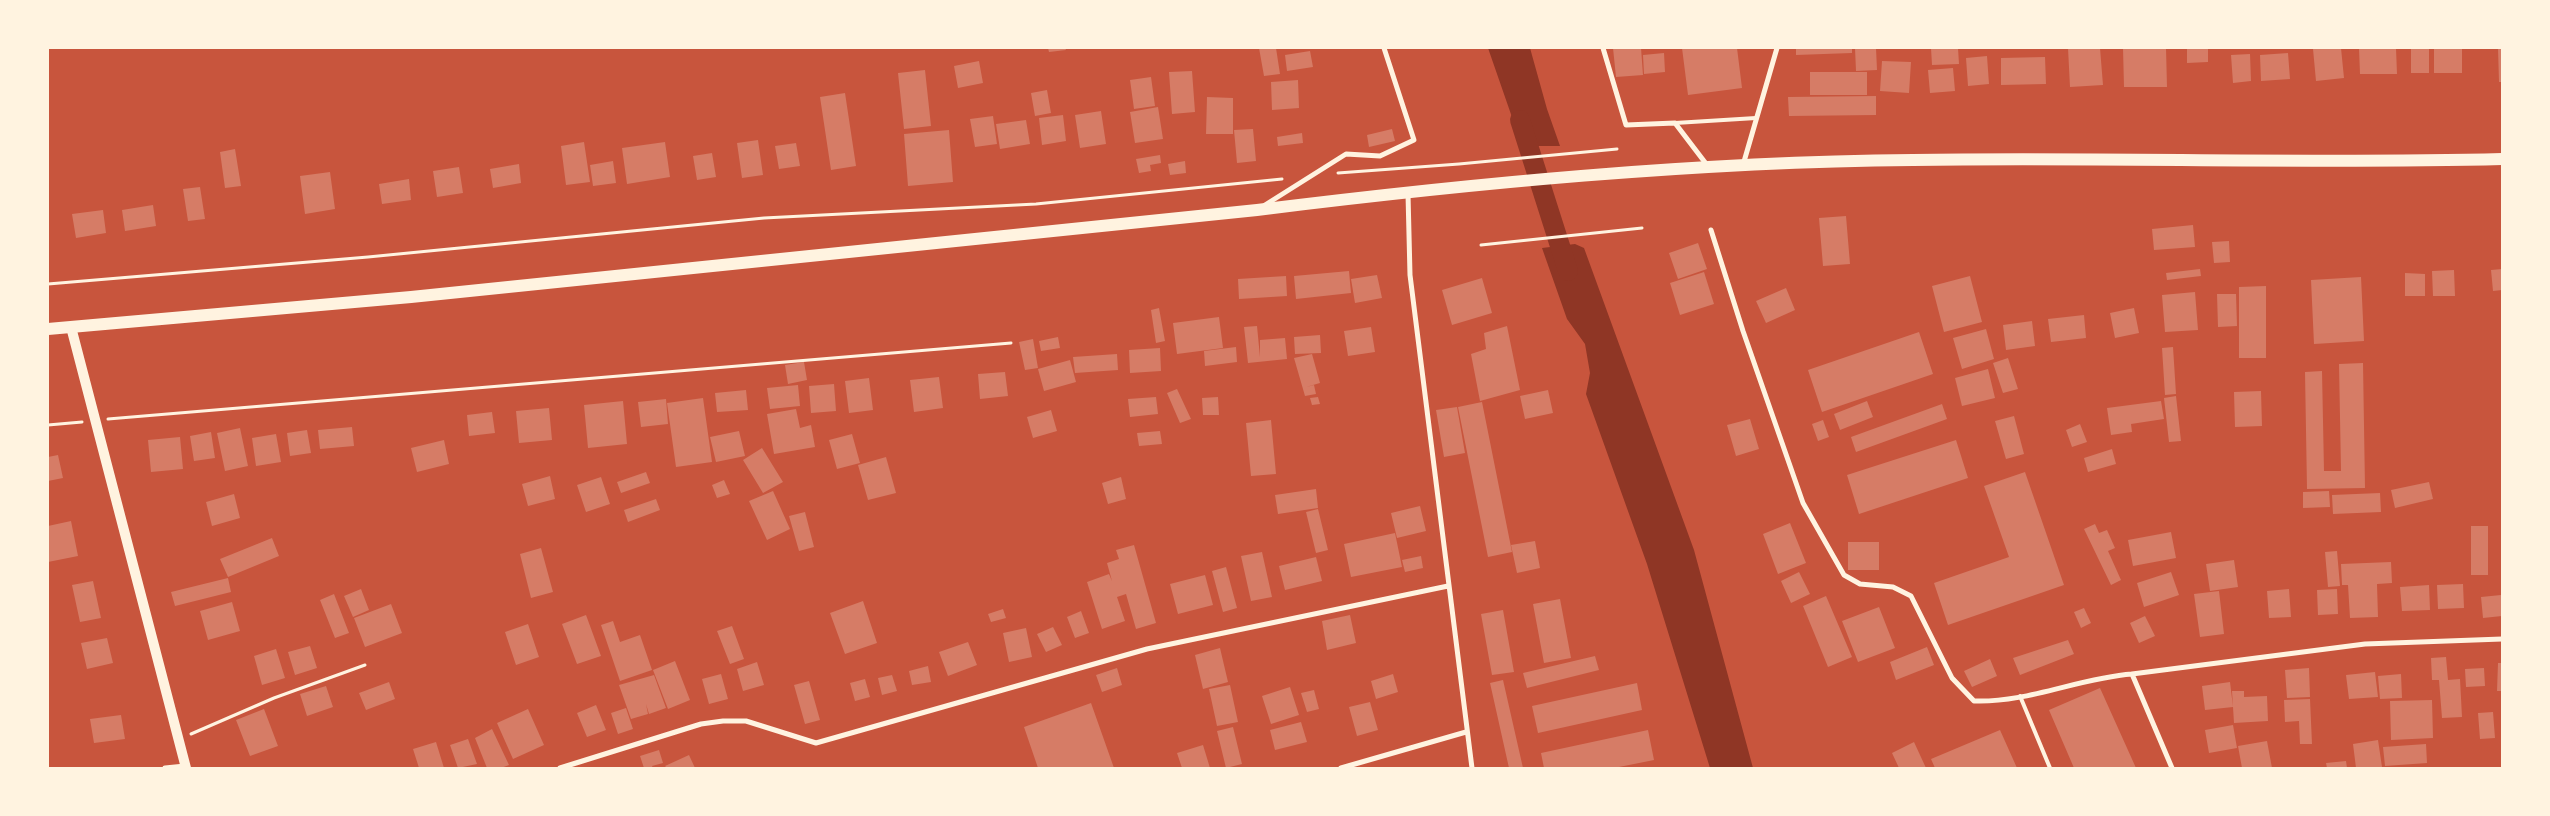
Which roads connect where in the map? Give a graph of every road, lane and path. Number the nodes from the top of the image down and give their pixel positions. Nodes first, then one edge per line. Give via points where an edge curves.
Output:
1 (1384, 48) edge
2 (1603, 48) edge
3 (1777, 48) edge
4 (1756, 118) junction
5 (1675, 123) junction
6 (1617, 149) dead end
7 (2502, 159) edge
8 (1742, 166) junction
9 (1708, 168) junction
10 (1311, 176) junction
11 (1408, 194) junction
12 (1257, 210) junction
13 (1642, 228) dead end
14 (1711, 230) dead end
15 (1481, 244) dead end
16 (48, 284) edge
17 (71, 328) junction
18 (48, 329) edge
19 (1012, 343) dead end
20 (96, 420) junction
21 (48, 426) edge
22 (1448, 586) junction
23 (2502, 639) edge
24 (365, 665) dead end
25 (2132, 674) junction
26 (2020, 696) junction
27 (1466, 732) junction
28 (178, 740) junction
29 (186, 767) edge
30 (165, 768) edge
31 (560, 768) edge
32 (1341, 768) edge
33 (1472, 768) edge
34 (2050, 768) edge
35 (2172, 768) edge

1 - 10 street via 1414,140 1380,156 1346,154
2 - 5 street via 1626,125
3 - 4 street
4 - 5 lane
4 - 8 street
5 - 9 street
6 - 10 path
7 - 8 main road via 2360,162 1920,160
8 - 9 main road
9 - 11 main road
10 - 12 street
10 - 16 path via 1036,204 764,218
11 - 12 main road
11 - 22 street via 1410,275
12 - 17 main road via 411,297
13 - 15 path
14 - 26 street via 1803,503 1844,575 1860,584 1893,587 1911,596 1952,678 1974,701 1995,702
17 - 18 main road
17 - 20 main road
19 - 20 path
20 - 21 path
20 - 28 main road
22 - 27 street
22 - 31 street via 1147,649 816,743 746,721 723,721 701,724
23 - 25 street via 2364,644
24 - 28 path via 274,698
25 - 26 street via 2104,676
25 - 35 street
26 - 34 lane
27 - 32 street
27 - 33 street
28 - 29 main road
29 - 30 street

